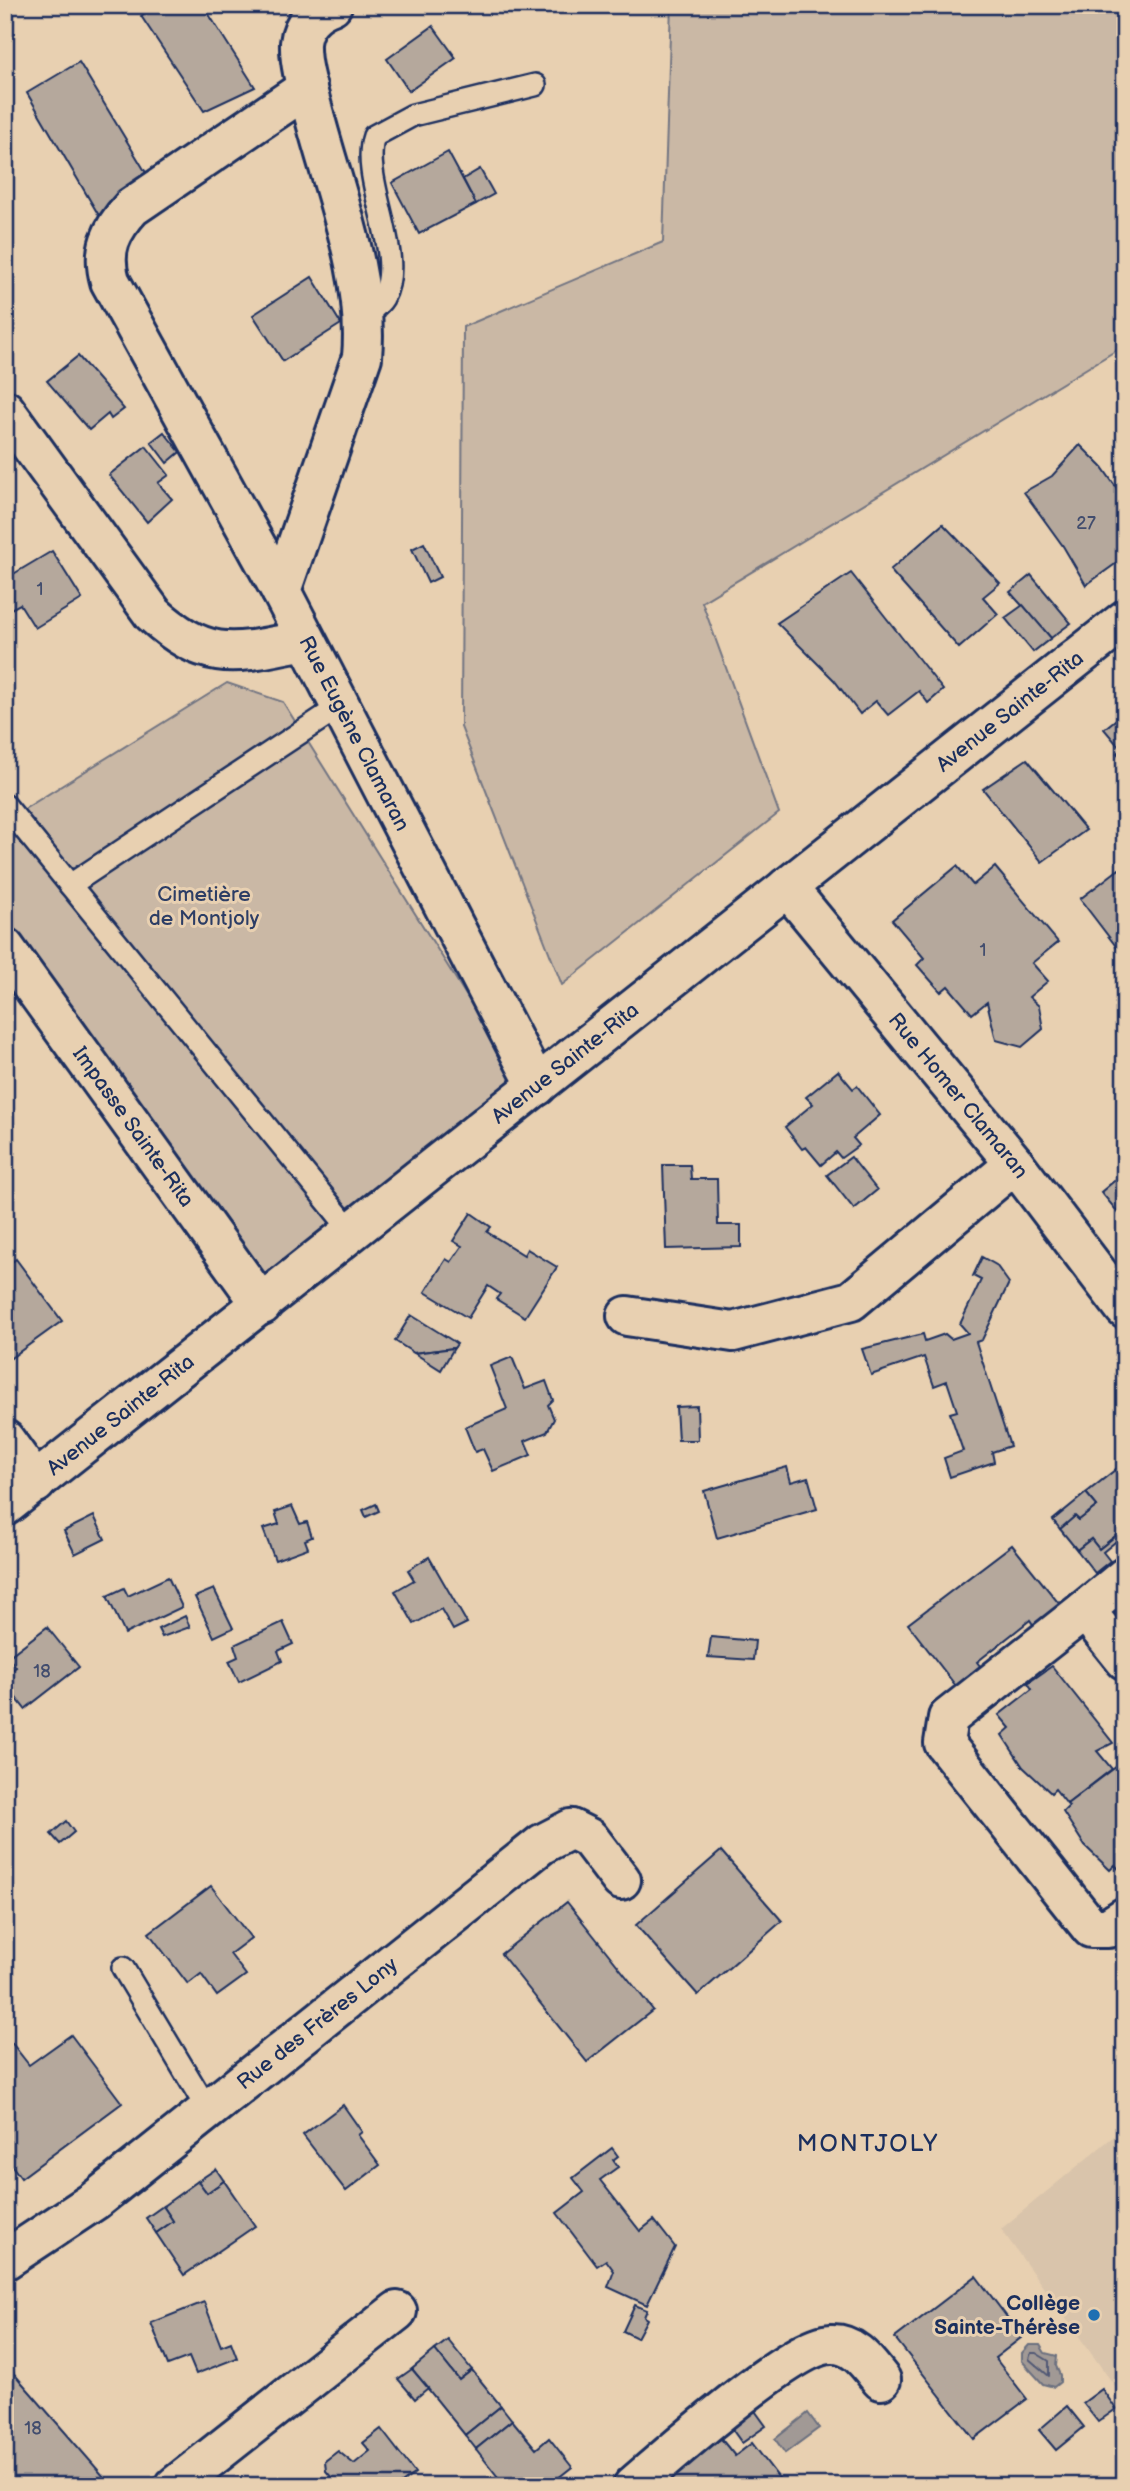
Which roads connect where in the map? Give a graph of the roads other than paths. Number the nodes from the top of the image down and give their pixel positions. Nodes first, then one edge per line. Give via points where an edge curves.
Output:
1 (332, 5) edge
2 (535, 85) dead end
3 (307, 88) junction
4 (363, 317) junction
5 (5, 410) edge
6 (281, 591) junction
7 (1125, 620) edge
8 (305, 640) junction
9 (339, 707) junction
10 (5, 805) edge
11 (70, 885) junction
12 (787, 887) junction
13 (5, 948) edge
14 (537, 1086) junction
15 (1015, 1164) junction
16 (353, 1233) junction
17 (262, 1305) junction
18 (1125, 1310) edge
19 (627, 1315) dead end
20 (5, 1440) edge
21 (36, 1483) junction
22 (5, 1506) edge
23 (1125, 1577) edge
24 (1085, 1610) junction
25 (1125, 1660) edge
26 (621, 1880) dead end
27 (1125, 1917) edge
28 (123, 1968) dead end
29 (208, 2110) junction
30 (5, 2260) edge
31 (397, 2311) dead end
32 (881, 2380) dead end
33 (175, 2486) edge
34 (633, 2486) edge

1 - 3 street via 304,27 300,45
2 - 4 lane via 413,116 374,136 369,150 386,235 388,278 383,298
3 - 4 street via 358,279
3 - 6 street via 132,207 111,233 106,259 110,281
4 - 6 street via 360,371
5 - 8 street, Rue Eugène Clamaran via 153,614 166,625 197,646 216,652
6 - 8 street
7 - 12 street, Avenue Sainte-Rita
8 - 9 street, Rue Eugène Clamaran
9 - 11 lane
9 - 14 street, Rue Eugène Clamaran
10 - 11 lane
11 - 16 lane
12 - 14 street, Avenue Sainte-Rita
12 - 15 street, Rue Homer Clamaran
13 - 17 street, Impasse Sainte-Rita
14 - 16 street, Avenue Sainte-Rita
15 - 18 street, Rue Homer Clamaran
15 - 19 street via 851,1301 733,1332
16 - 17 street, Avenue Sainte-Rita
17 - 21 street, Avenue Sainte-Rita
20 - 21 street
21 - 22 street, Avenue Sainte-Rita
23 - 24 street
24 - 25 street
24 - 27 street via 948,1718 944,1743 1091,1928 1108,1928
26 - 29 street, Rue des Frères Lony via 589,1838 571,1829 542,1844
28 - 29 lane
29 - 30 street, Rue des Frères Lony via 94,2201
31 - 33 street
32 - 34 street via 861,2354 834,2344 810,2348

